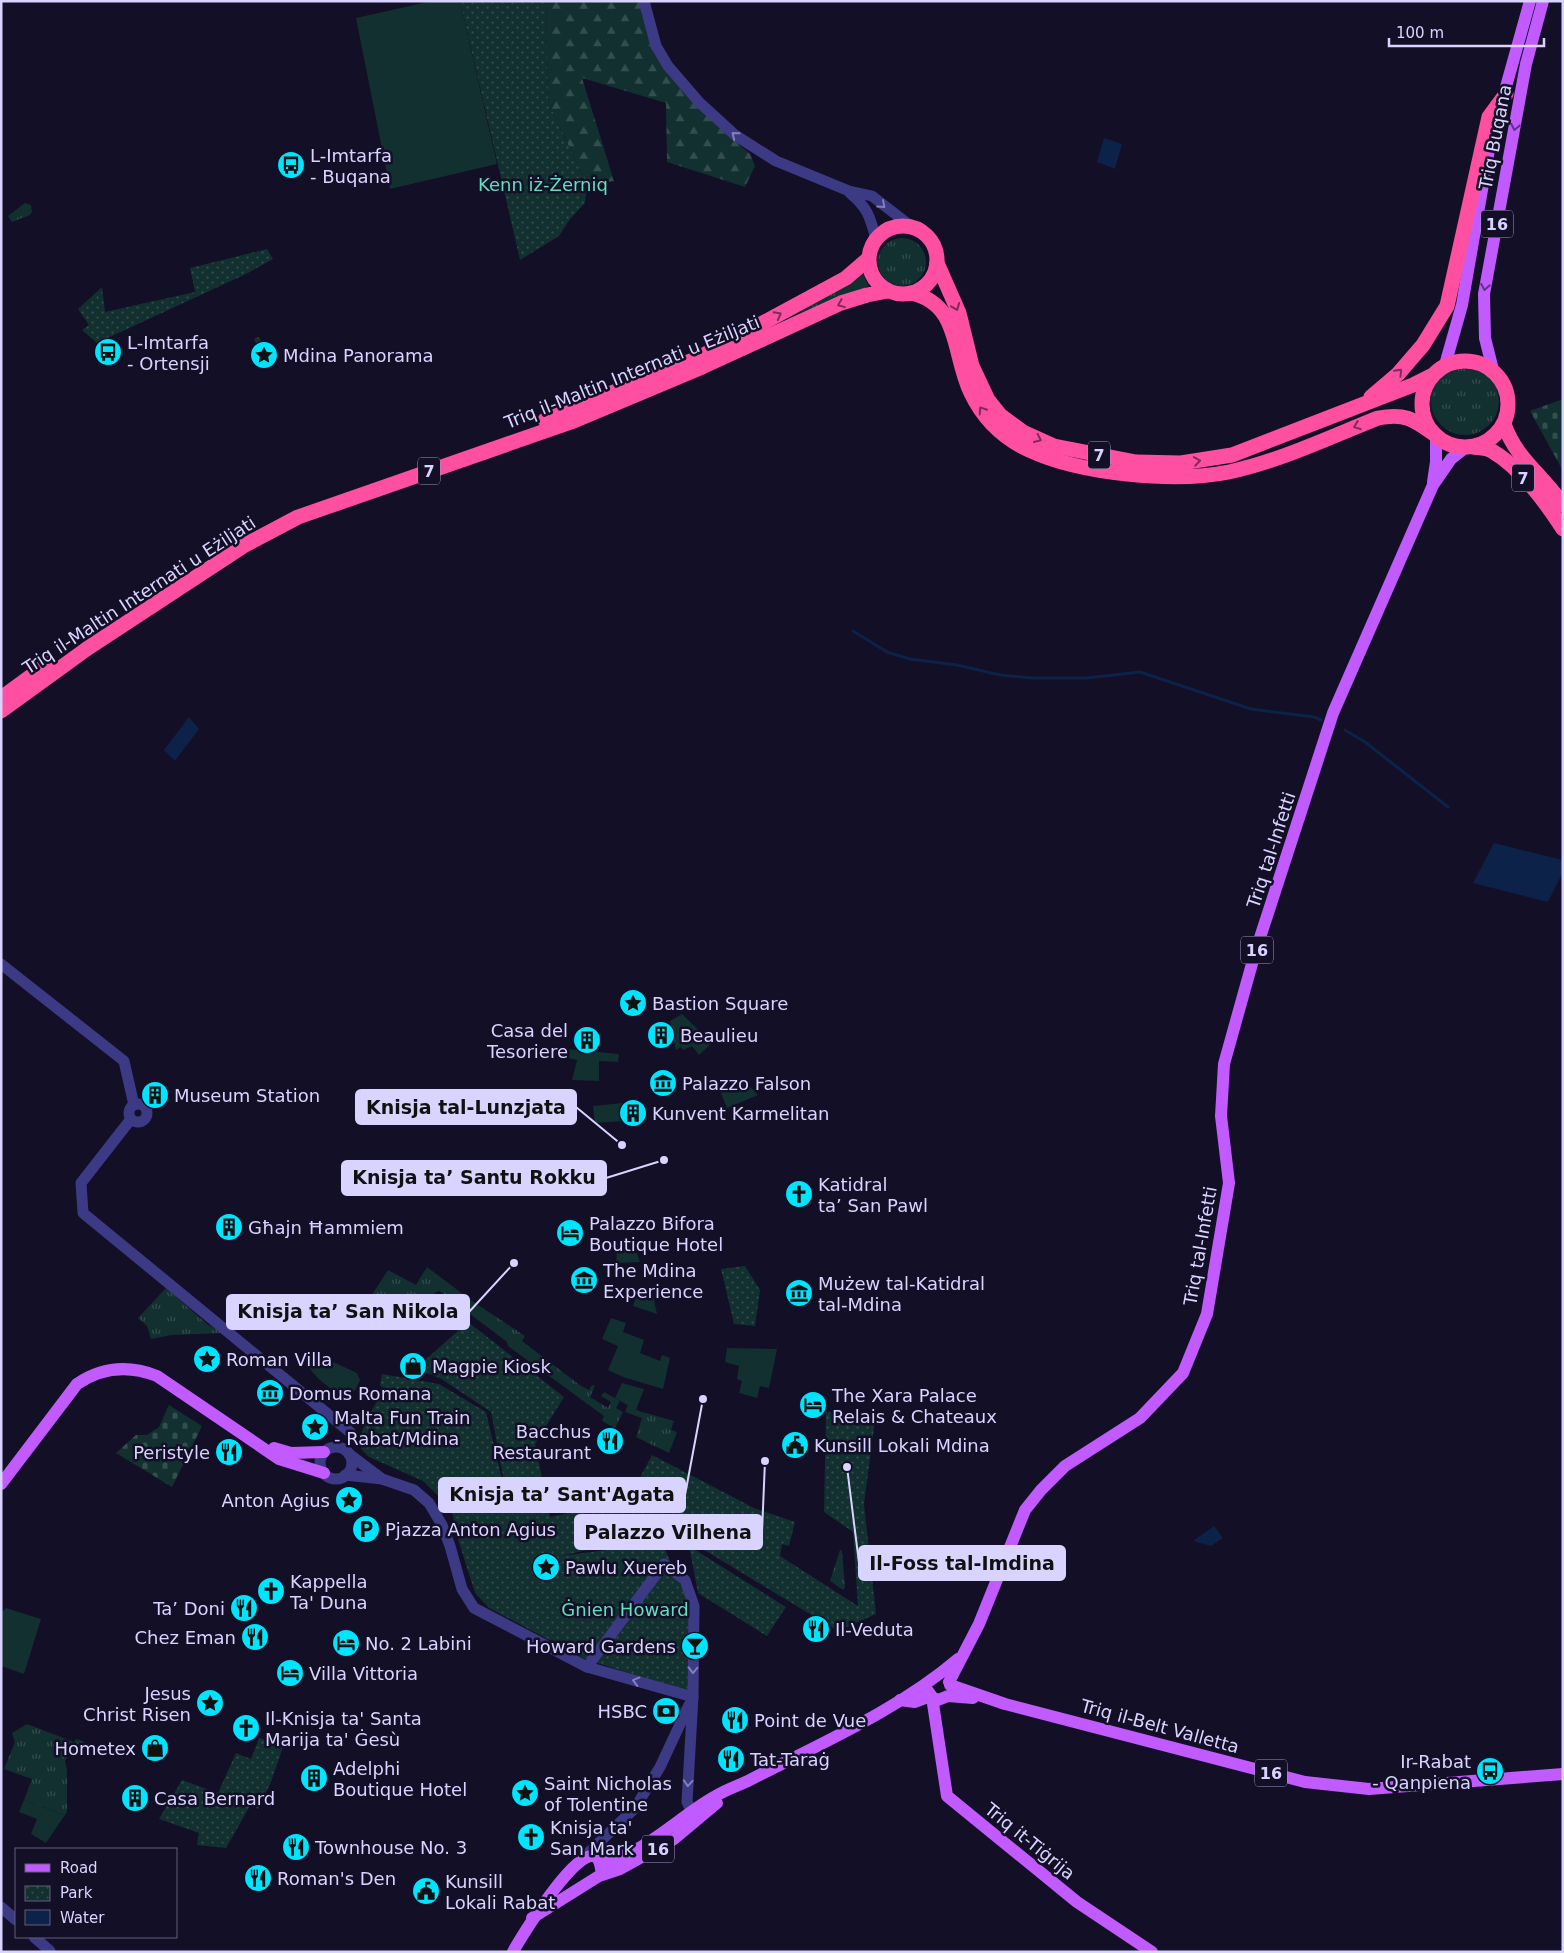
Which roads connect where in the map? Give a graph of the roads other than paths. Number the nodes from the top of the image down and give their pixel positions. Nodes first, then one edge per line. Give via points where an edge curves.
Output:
1 (644, 1) edge
2 (1530, 1) edge
3 (1543, 1) edge
4 (1506, 94) junction
5 (849, 192) junction
6 (912, 227) junction
7 (876, 239) junction
8 (868, 258) junction
9 (937, 263) junction
10 (888, 291) junction
11 (911, 293) junction
12 (1445, 365) junction
13 (1492, 370) junction
14 (1431, 376) junction
15 (1362, 404) junction
16 (1504, 424) junction
17 (1435, 435) junction
18 (1468, 447) junction
19 (1433, 485) junction
20 (1563, 505) edge
21 (1563, 529) edge
22 (1, 698) edge
23 (1, 711) edge
24 (1, 964) edge
25 (134, 1105) junction
26 (131, 1119) junction
27 (259, 1443) junction
28 (339, 1451) junction
29 (324, 1473) junction
30 (345, 1476) junction
31 (382, 1479) junction
32 (1, 1484) edge
33 (964, 1654) junction
34 (587, 1667) junction
35 (933, 1679) junction
36 (942, 1693) junction
37 (693, 1697) junction
38 (900, 1700) junction
39 (1563, 1774) edge
40 (734, 1788) junction
41 (692, 1812) junction
42 (580, 1863) junction
43 (597, 1873) junction
44 (556, 1885) junction
45 (579, 1887) junction
46 (1, 1907) edge
47 (532, 1918) junction
48 (15, 1919) edge
49 (35, 1938) edge
50 (50, 1951) edge
51 (513, 1952) edge
52 (1152, 1952) edge

5 -> 1 street via 776,161 729,130 668,66 656,46
2 - 4 main road, Triq Buqana / 16
3 -> 13 main road, Triq Buqana / 16 via 1526,64 1484,294 1485,338
4 - 12 main road, Triq Buqana / 16 via 1490,144 1462,305
15 -> 4 highway via 1398,374 1423,346 1447,306 1489,118
5 -> 6 street via 872,196
5 - 7 street via 863,203 870,215
6 - 7 highway via 892,228
6 - 9 highway, 7 via 928,237
7 - 8 highway, 7
8 - 10 highway via 873,278
22 -> 8 highway, Triq il-Maltin Internati u Eżiljati / 7 via 81,640 250,531 294,509 563,414 698,358 846,278
9 - 11 highway via 929,282
9 -> 15 highway, 7 via 959,313 972,366 988,400 1000,415 1023,432 1054,446 1136,462 1181,463 1232,455
10 - 11 highway, 7
10 -> 23 highway, Triq il-Maltin Internati u Eżiljati / 7 via 841,303 702,367 571,422 298,517 245,544 88,648
17 -> 11 highway, 7 via 1406,417 1394,415 1378,418 1264,462 1230,472 1186,477 1117,472 1048,458 1014,441 987,419 971,394 940,306
12 - 13 highway, 7 via 1470,360
12 - 14 highway, 7
13 - 16 highway via 1508,394 1509,406
14 - 15 highway, 7
14 - 17 highway via 1425,387 1422,406 1426,424
16 - 18 highway via 1490,440
16 - 20 highway, 7 via 1518,454
17 - 18 highway, 7 via 1450,444
17 - 19 main road, Triq tal-Infetti / 16
18 - 19 main road, Triq tal-Infetti / 16 via 1451,459
18 - 21 highway, 7 via 1490,450 1514,467
19 - 33 main road, Triq tal-Infetti / 16 via 1334,713 1256,953 1224,1064 1221,1116 1229,1183 1207,1314 1197,1340 1183,1373 1140,1418 1065,1466 1025,1510
24 - 25 street via 124,1061
25 - 26 street via 128,1113
25 - 26 street via 143,1106 147,1117 140,1122
26 - 28 street via 81,1183 83,1213 351,1433
27 - 28 main road via 291,1453
27 - 29 main road via 280,1459
27 - 32 main road via 157,1376 141,1370 110,1369 88,1376 73,1388
28 - 29 street via 320,1465
28 - 30 street via 351,1468
28 - 31 street
29 - 30 street via 337,1478
30 - 31 street
31 - 34 street via 414,1490 433,1508 450,1546 462,1589 474,1608
33 - 35 main road, Triq tal-Infetti / 16
33 - 36 main road
37 -> 34 street
34 -> 37 street via 664,1564 685,1580 694,1606
35 - 36 main road, Triq il-Belt Valletta via 943,1678
35 - 36 main road, Triq it-Tiġrija via 928,1690
35 - 38 main road, Triq tal-Infetti
36 - 38 main road via 916,1702
36 - 39 main road, Triq il-Belt Valletta / 16 via 988,1699 1305,1782 1369,1789
36 - 52 main road, Triq it-Tiġrija via 938,1724 946,1796 1077,1902
37 -> 41 street via 687,1802
37 - 42 street via 672,1744 635,1808
38 - 40 main road, 16
40 - 41 main road, 16
40 - 43 main road, 16 via 674,1839 620,1869
41 - 43 main road, 16 via 665,1833
42 - 43 main road via 581,1876
42 - 43 main road via 592,1857
42 - 44 main road, 16
43 - 45 main road, 16
44 - 45 main road
44 - 47 main road, 16
45 - 47 main road, 16
46 - 48 street
47 - 51 main road, 16
49 - 50 street

